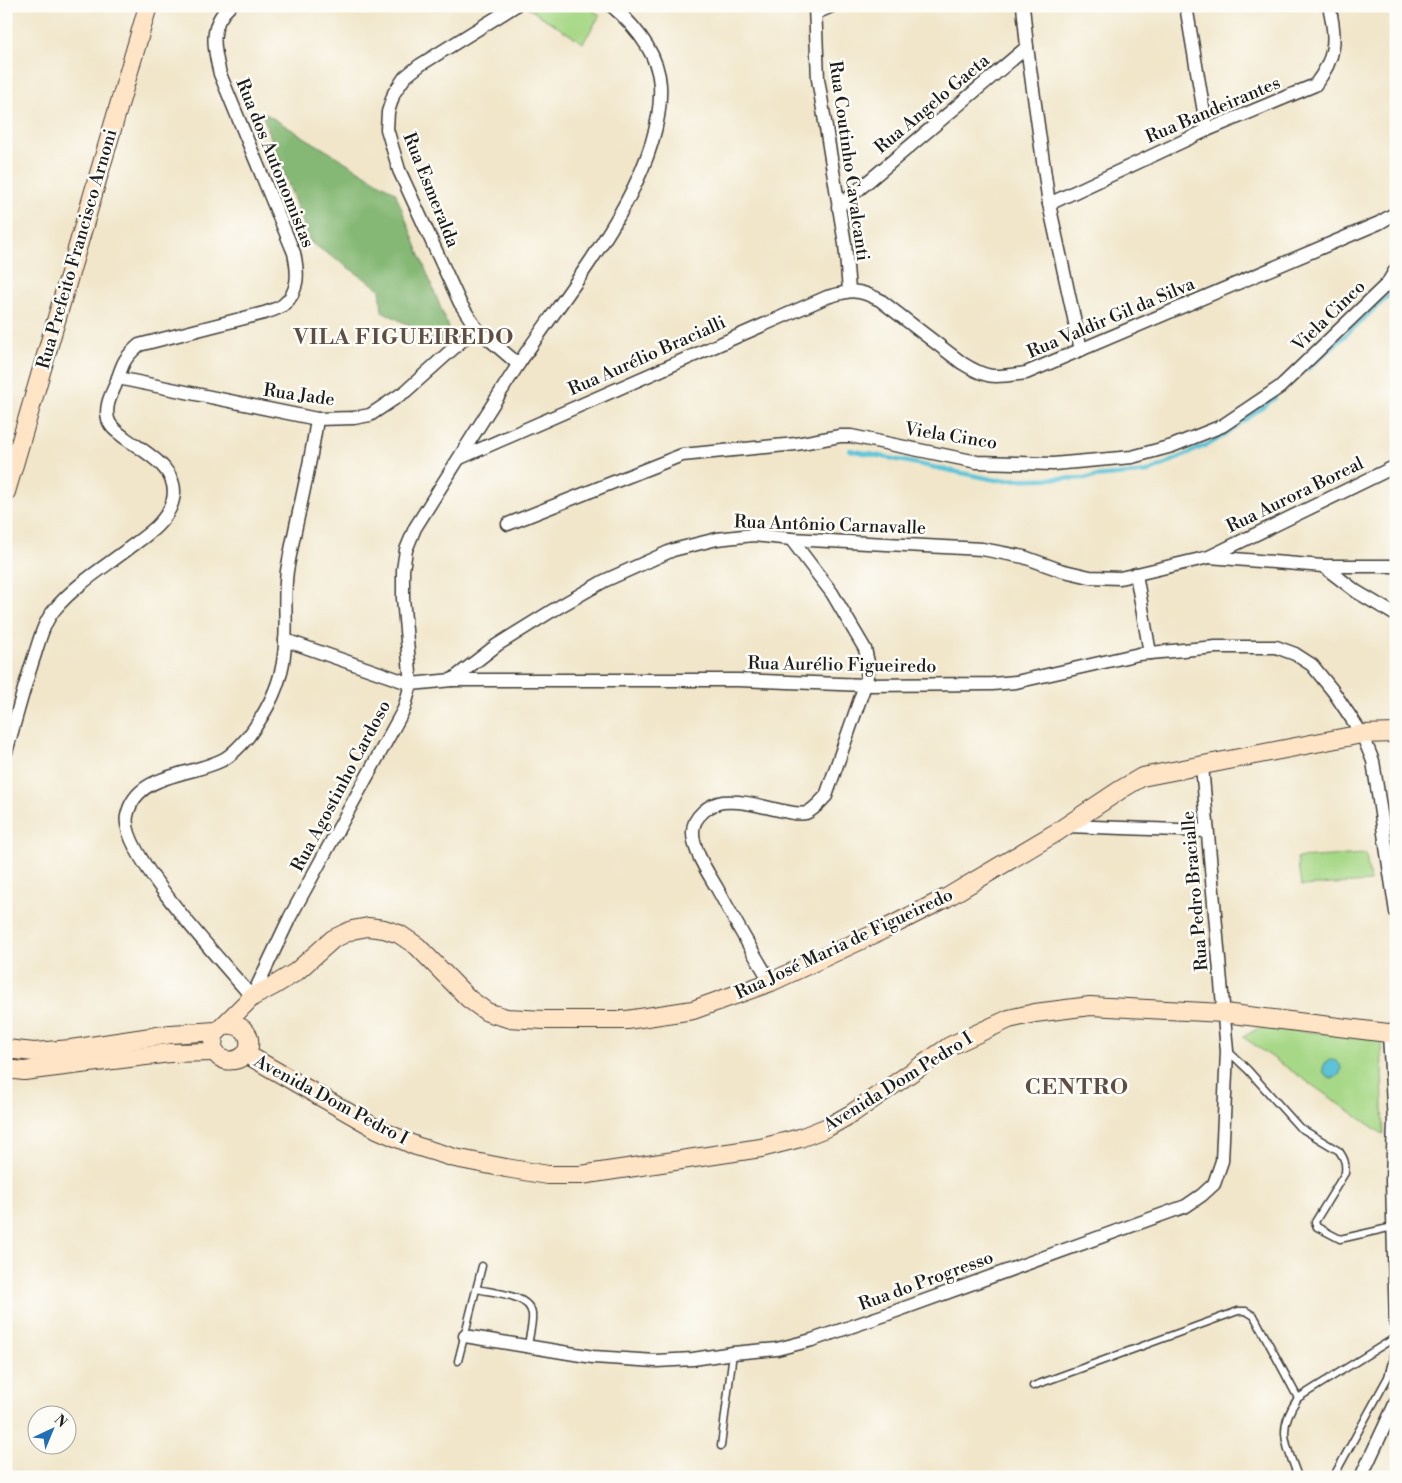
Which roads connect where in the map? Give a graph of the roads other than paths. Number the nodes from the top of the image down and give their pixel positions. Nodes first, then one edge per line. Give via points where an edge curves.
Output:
1 (148, 6) edge
2 (230, 6) edge
3 (515, 6) edge
4 (612, 6) edge
5 (832, 6) edge
6 (1023, 6) edge
7 (1186, 6) edge
8 (1329, 6) edge
9 (815, 10) edge
10 (1027, 47) junction
11 (1206, 130) junction
12 (1049, 204) junction
13 (838, 207) junction
14 (1396, 213) edge
15 (1396, 268) edge
16 (849, 290) junction
17 (476, 328) junction
18 (1080, 350) junction
19 (518, 364) junction
20 (118, 378) junction
21 (317, 419) junction
22 (460, 458) junction
23 (1396, 466) edge
24 (6, 492) edge
25 (508, 524) dead end
26 (791, 539) junction
27 (1208, 557) junction
28 (1323, 566) junction
29 (1396, 566) edge
30 (1136, 574) junction
31 (1396, 615) edge
32 (285, 640) junction
33 (1150, 653) junction
34 (452, 680) junction
35 (411, 684) junction
36 (865, 685) junction
37 (1396, 733) edge
38 (1362, 734) junction
39 (6, 752) edge
40 (1202, 766) junction
41 (1066, 826) junction
42 (1207, 831) junction
43 (1396, 912) edge
44 (771, 982) junction
45 (252, 997) junction
46 (1224, 1013) junction
47 (221, 1028) junction
48 (1392, 1034) edge
49 (248, 1035) junction
50 (6, 1050) edge
51 (1227, 1050) junction
52 (215, 1052) junction
53 (246, 1054) junction
54 (6, 1069) edge
55 (1395, 1123) edge
56 (1393, 1227) junction
57 (482, 1266) dead end
58 (477, 1289) junction
59 (1396, 1325) edge
60 (465, 1336) junction
61 (1396, 1338) edge
62 (528, 1346) junction
63 (733, 1353) junction
64 (458, 1361) dead end
65 (1033, 1386) dead end
66 (1298, 1398) junction
67 (1396, 1402) edge
68 (721, 1446) dead end
69 (1336, 1474) dead end
70 (1298, 1477) edge
71 (1362, 1477) edge

1 - 24 main road, Rua Prefeito Francisco Arnoni
2 - 20 street, Rua dos Autonomistas via 217,23 213,49 220,74 294,252 298,269 296,286 282,306 264,313 140,345 122,364
3 - 17 street, Rua Esmeralda via 405,77 394,93 388,112 387,129 399,170 460,303
4 - 19 street, Rua Agostinho Cardoso via 628,20 647,47 657,69 660,85 653,141 632,190 605,239
5 - 9 street
6 - 10 street
7 - 11 street
8 - 11 street, Rua Bandeirantes via 1335,43 1332,57 1315,85
9 - 13 street, Rua Coutinho Cavalcanti via 818,79
10 - 12 street
10 - 13 street, Rua Angelo Gaeta
11 - 12 street, Rua Bandeirantes
12 - 18 street
13 - 16 street, Rua Coutinho Cavalcanti
14 - 18 street, Rua Valdir Gil da Silva
15 - 25 street, Viela Cinco via 1387,284 1280,387 1222,426 1172,446 1132,457 1062,463 977,462 840,436 796,444 682,455
16 - 18 street, Rua Valdir Gil da Silva via 865,292 880,300 962,363 989,377 1026,373
16 - 22 street, Rua Aurélio Bracialli
17 - 19 street, Rua Esmeralda
17 - 21 street, Rua Jade via 406,391 378,410 354,418
19 - 22 street, Rua Agostinho Cardoso
20 - 21 street, Rua Jade
20 - 39 street, Rua dos Autonomistas via 108,403 108,419 116,432 170,474 174,485 173,502 154,529 69,593 54,611 44,626
21 - 32 street via 287,573
22 - 35 street, Rua Agostinho Cardoso via 415,528 406,550 404,598
23 - 27 street, Rua Aurora Boreal
26 - 30 street, Rua Antônio Carnavalle via 982,549 1024,557 1090,577 1120,578
26 - 34 street, Rua Antônio Carnavalle via 753,535 717,539 650,559 550,612 497,645
26 - 36 street via 832,593 866,649 870,667
27 - 28 street
27 - 30 street, Rua Antônio Carnavalle
28 - 29 street
28 - 31 street via 1357,592
30 - 33 street
32 - 35 street, Rua Aurélio Figueiredo
32 - 45 street via 282,670 275,691 239,748 209,765 153,784 139,793 126,818 129,834 144,864
33 - 36 street, Rua Aurélio Figueiredo via 1016,682
33 - 38 street, Rua Aurélio Figueiredo via 1216,647 1276,648 1295,654 1312,665
34 - 35 street, Rua Aurélio Figueiredo
34 - 36 street, Rua Aurélio Figueiredo via 738,680
35 - 45 street, Rua Agostinho Cardoso via 404,709 290,917
36 - 44 street via 826,796 813,809 795,813 722,802 708,807 694,823 692,833 700,857
37 - 38 main road, Rua José Maria de Figueiredo
38 - 40 main road, Rua José Maria de Figueiredo
38 - 43 street, Rua Aurélio Figueiredo via 1373,761
40 - 41 main road, Rua José Maria de Figueiredo via 1142,777
40 - 42 street, Rua Pedro Bracialle
41 - 42 street
41 - 44 main road, Rua José Maria de Figueiredo via 946,898
42 - 46 street, Rua Pedro Bracialle
44 - 45 main road, Rua José Maria de Figueiredo via 693,1010 647,1017 609,1020 507,1018 487,1012 469,999 417,946 399,934 368,927 333,939 296,972
45 - 47 main road, Rua José Maria de Figueiredo
45 - 49 main road
46 - 48 main road, Avenida Dom Pedro I
46 - 51 street, Rua do Progresso
46 - 53 main road, Avenida Dom Pedro I via 1090,1006 1009,1019 950,1046 851,1114 800,1138 760,1148 581,1175 548,1175 506,1168 416,1146 376,1129
47 - 49 main road via 236,1025
47 - 50 main road via 64,1050
47 - 52 main road via 212,1039
48 - 55 street
49 - 53 main road
51 - 56 lane via 1300,1127 1344,1157 1345,1173 1315,1222 1317,1227 1340,1239
51 - 63 street, Rua do Progresso via 1222,1161 1214,1184 1186,1206 812,1340 776,1349
52 - 53 main road via 231,1061
52 - 54 main road via 170,1053 24,1070
55 - 56 street
56 - 59 street
57 - 58 lane
58 - 60 lane
58 - 62 lane via 521,1298 532,1314
60 - 62 street, Rua do Progresso
60 - 64 lane
61 - 66 lane
61 - 69 lane via 1388,1377
62 - 63 street, Rua do Progresso via 593,1357 656,1361 693,1360
63 - 68 lane
65 - 66 lane via 1238,1310 1254,1316
66 - 70 lane via 1284,1425 1286,1444
67 - 71 street

